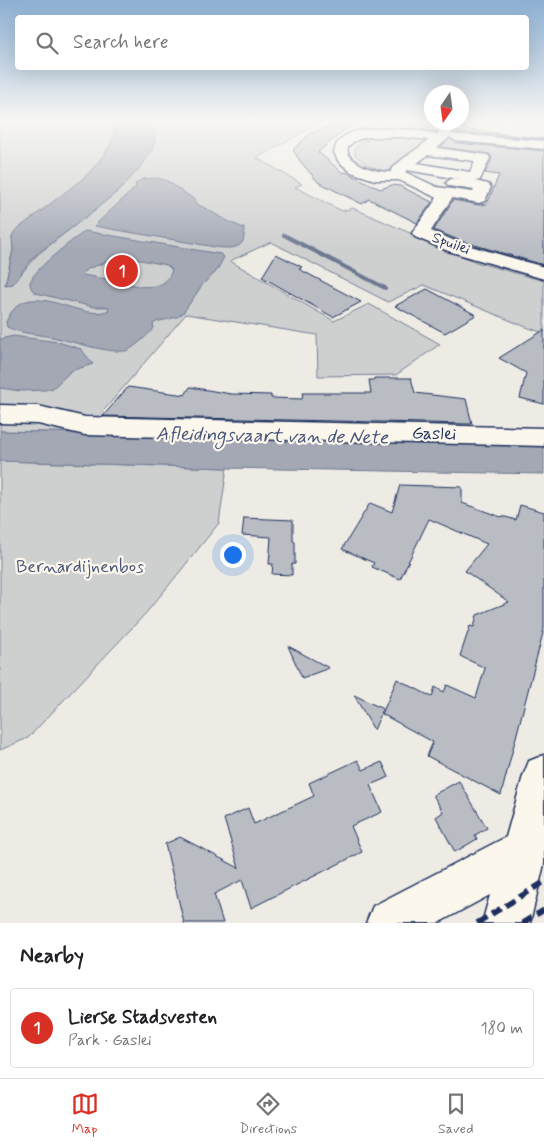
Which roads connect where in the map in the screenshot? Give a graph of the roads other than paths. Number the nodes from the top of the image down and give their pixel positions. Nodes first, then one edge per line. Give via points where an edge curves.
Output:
1 (351, 164) edge
2 (411, 164) edge
3 (412, 164) edge
4 (413, 164) edge
5 (480, 164) edge
6 (478, 167) dead end
7 (436, 191) junction
8 (544, 273) edge
9 (0, 414) edge
10 (544, 437) edge
11 (544, 776) edge
12 (525, 851) junction
13 (390, 923) edge
14 (506, 923) edge

1 - 2 street via 385,178 393,178
3 - 7 street via 413,176 483,187 479,198
4 - 7 street
5 - 6 street
7 - 8 street, Spuilei via 445,196 444,200 420,233
9 - 10 street, Gaslei via 38,416 85,426
11 - 12 street
12 - 13 street
12 - 14 street

